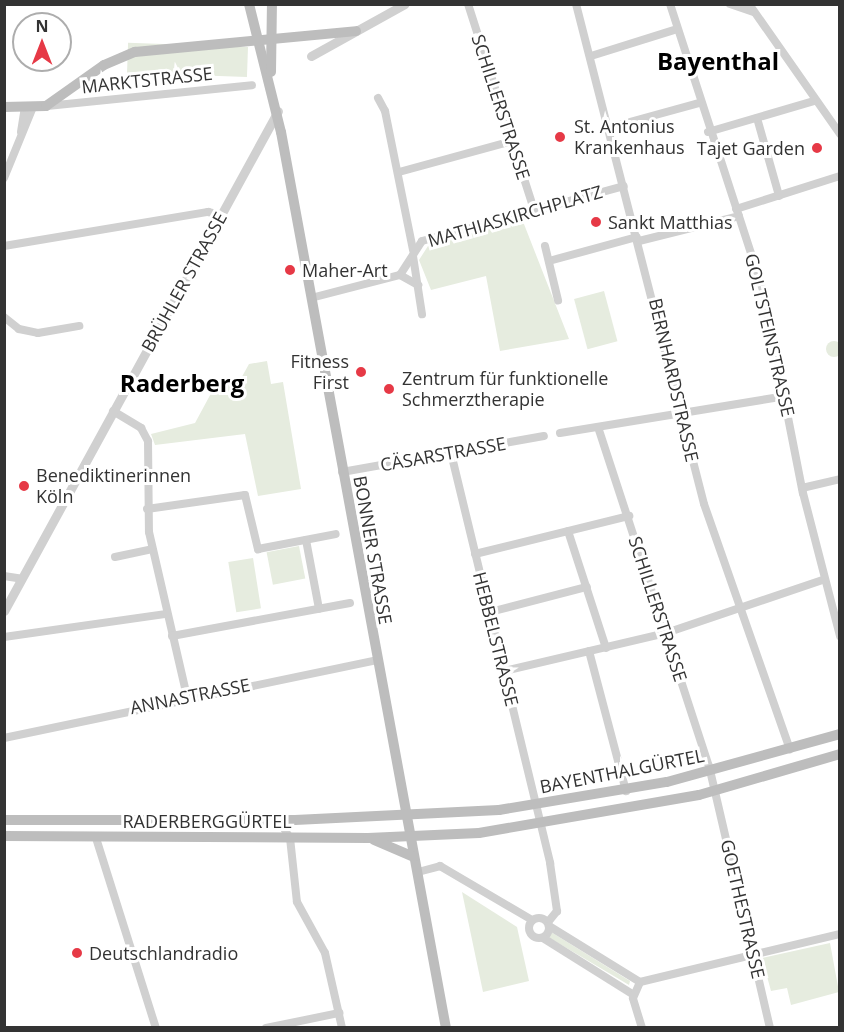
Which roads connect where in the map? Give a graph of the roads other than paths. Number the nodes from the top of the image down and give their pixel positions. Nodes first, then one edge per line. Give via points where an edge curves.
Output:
1 (249, 4) edge
2 (272, 4) edge
3 (405, 4) edge
4 (468, 4) edge
5 (576, 4) edge
6 (670, 4) edge
7 (730, 4) edge
8 (751, 8) edge
9 (677, 29) junction
10 (356, 31) junction
11 (265, 37) junction
12 (311, 56) dead end
13 (591, 56) junction
14 (270, 78) junction
15 (252, 85) dead end
16 (378, 98) dead end
17 (814, 101) junction
18 (699, 103) junction
19 (46, 106) junction
20 (4, 107) edge
21 (29, 107) junction
22 (278, 111) junction
23 (757, 118) junction
24 (608, 128) junction
25 (708, 132) junction
26 (840, 134) edge
27 (512, 141) junction
28 (399, 172) junction
29 (840, 176) edge
30 (4, 178) edge
31 (624, 186) junction
32 (779, 196) junction
33 (534, 210) junction
34 (738, 213) junction
35 (221, 214) junction
36 (638, 239) junction
37 (4, 246) edge
38 (545, 246) dead end
39 (413, 252) junction
40 (549, 261) junction
41 (400, 274) junction
42 (418, 285) junction
43 (311, 298) junction
44 (558, 300) dead end
45 (422, 314) dead end
46 (4, 318) edge
47 (79, 326) dead end
48 (786, 396) junction
49 (113, 411) junction
50 (680, 412) junction
51 (598, 427) junction
52 (560, 434) dead end
53 (544, 436) dead end
54 (451, 453) junction
55 (342, 472) junction
56 (840, 479) edge
57 (802, 488) junction
58 (147, 509) junction
59 (628, 516) junction
60 (568, 531) junction
61 (336, 534) dead end
62 (306, 540) junction
63 (152, 549) junction
64 (475, 554) junction
65 (115, 557) dead end
66 (4, 576) edge
67 (22, 579) junction
68 (823, 580) junction
69 (587, 587) junction
70 (350, 603) dead end
71 (319, 609) junction
72 (4, 611) edge
73 (742, 611) junction
74 (836, 611) edge
75 (490, 612) junction
76 (166, 614) junction
77 (666, 633) junction
78 (172, 636) junction
79 (840, 636) edge
80 (4, 637) edge
81 (606, 648) junction
82 (588, 651) junction
83 (377, 660) junction
84 (504, 671) junction
85 (187, 696) junction
86 (840, 734) edge
87 (4, 738) edge
88 (790, 749) junction
89 (840, 754) edge
90 (710, 771) junction
91 (626, 791) junction
92 (714, 792) junction
93 (536, 805) junction
94 (499, 810) junction
95 (406, 816) junction
96 (69, 819) junction
97 (108, 819) junction
98 (278, 819) junction
99 (4, 820) edge
100 (189, 820) junction
101 (542, 825) junction
102 (502, 830) junction
103 (4, 836) edge
104 (410, 836) junction
105 (430, 836) junction
106 (65, 837) junction
107 (290, 837) junction
108 (92, 838) junction
109 (368, 838) junction
110 (181, 839) junction
111 (415, 859) junction
112 (418, 873) junction
113 (532, 920) junction
114 (549, 924) junction
115 (840, 934) edge
116 (543, 938) junction
117 (755, 954) junction
118 (640, 982) junction
119 (634, 995) junction
120 (339, 1013) junction
121 (156, 1028) edge
122 (266, 1028) edge
123 (342, 1028) edge
124 (446, 1028) edge
125 (642, 1028) edge
126 (770, 1028) edge

1 - 11 main road, BONNER STRASSE
2 - 11 main road, BONNER STRASSE
3 - 10 street
4 - 27 street, SCHILLERSTRASSE
5 - 13 street, BERNHARDSTRASSE
6 - 9 street, GOLTSTEINSTRASSE
7 - 8 street
8 - 17 street
9 - 13 street
9 - 18 street, GOLTSTEINSTRASSE
10 - 11 main road, MARKTSTRASSE
10 - 12 street
11 - 14 main road, BONNER STRASSE
11 - 14 main road, BONNER STRASSE
11 - 19 main road, MARKTSTRASSE via 123,55
13 - 24 street, BERNHARDSTRASSE
14 - 22 main road, BONNER STRASSE
15 - 19 street, MARKTSTRASSE
16 - 28 street
17 - 23 street
17 - 26 street
18 - 24 street
18 - 25 street, GOLTSTEINSTRASSE
19 - 21 main road, MARKTSTRASSE
20 - 21 main road, MARKTSTRASSE
21 - 30 street
22 - 35 street, BRÜHLER STRASSE
22 - 43 main road, BONNER STRASSE
23 - 25 street
23 - 32 street
24 - 31 street, BERNHARDSTRASSE
25 - 34 street, GOLTSTEINSTRASSE
27 - 28 street
27 - 33 street, SCHILLERSTRASSE
28 - 39 street
29 - 32 street
31 - 33 street, MATHIASKIRCHPLATZ
31 - 36 street, BERNHARDSTRASSE
32 - 34 street
33 - 39 street, MATHIASKIRCHPLATZ via 422,240
34 - 36 street
34 - 48 street, GOLTSTEINSTRASSE via 763,290
35 - 37 street via 208,212
35 - 49 street, BRÜHLER STRASSE
36 - 40 street
36 - 50 street, BERNHARDSTRASSE
38 - 40 street, MATHIASKIRCHPLATZ
39 - 41 street, MATHIASKIRCHPLATZ
39 - 42 street, MATHIASKIRCHPLATZ
40 - 44 street, MATHIASKIRCHPLATZ
41 - 42 street
41 - 43 street
42 - 45 street, MATHIASKIRCHPLATZ
43 - 55 main road, BONNER STRASSE
46 - 47 street via 18,329 38,333
48 - 50 street
48 - 57 street, GOLTSTEINSTRASSE
49 - 58 street via 141,428 148,441
49 - 67 street, BRÜHLER STRASSE
50 - 51 street
50 - 73 street, BERNHARDSTRASSE via 704,504
51 - 52 street
51 - 59 street, SCHILLERSTRASSE
53 - 54 street, CÄSARSTRASSE
54 - 55 street, CÄSARSTRASSE
54 - 64 street, HEBBELSTRASSE
55 - 83 main road, BONNER STRASSE
56 - 57 street
57 - 68 street, GOLTSTEINSTRASSE
58 - 62 street, BONNER STRASSE via 248,496 258,549
58 - 63 street
59 - 60 street
59 - 77 street, SCHILLERSTRASSE
60 - 64 street
60 - 69 street
61 - 62 street, BONNER STRASSE
62 - 71 street
63 - 65 street
63 - 76 street
64 - 75 street, HEBBELSTRASSE
66 - 67 street
67 - 72 street, BRÜHLER STRASSE
68 - 73 street
68 - 74 street, GOLTSTEINSTRASSE
69 - 75 street
69 - 81 street
70 - 71 street, BONNER STRASSE
71 - 78 street, BONNER STRASSE
73 - 77 street
73 - 88 street, BERNHARDSTRASSE
74 - 79 street, GOLTSTEINSTRASSE
75 - 84 street, HEBBELSTRASSE
76 - 78 street
76 - 80 street
77 - 81 street
77 - 90 street, SCHILLERSTRASSE
78 - 85 street
81 - 82 street
82 - 84 street
82 - 91 street
83 - 85 street, ANNASTRASSE
83 - 95 main road, BONNER STRASSE
84 - 93 street, HEBBELSTRASSE
85 - 87 street, ANNASTRASSE
86 - 88 main road, BAYENTHALGÜRTEL
88 - 90 main road, BAYENTHALGÜRTEL
89 - 92 main road, BAYENTHALGÜRTEL
90 - 91 main road, BAYENTHALGÜRTEL
90 - 92 street, SCHILLERSTRASSE
91 - 93 main road, BAYENTHALGÜRTEL
92 - 101 main road, BAYENTHALGÜRTEL
92 - 117 street, GOETHESTRASSE
93 - 94 main road, BAYENTHALGÜRTEL
93 - 101 street, HEBBELSTRASSE
94 - 95 main road, BAYENTHALGÜRTEL
94 - 102 main road
95 - 98 main road, RADERBERGGÜRTEL
95 - 104 main road, BONNER STRASSE
96 - 97 main road, RADERBERGGÜRTEL
96 - 99 main road, RADERBERGGÜRTEL
96 - 106 main road
97 - 100 main road, RADERBERGGÜRTEL
97 - 108 main road via 90,825
98 - 100 main road, RADERBERGGÜRTEL
98 - 107 street
100 - 110 main road via 180,828
101 - 102 main road, BAYENTHALGÜRTEL
101 - 114 street, HEBBELSTRASSE via 556,911
102 - 105 main road, BAYENTHALGÜRTEL
103 - 106 main road, RADERBERGGÜRTEL
104 - 105 main road, BAYENTHALGÜRTEL
104 - 109 main road, RADERBERGGÜRTEL
104 - 111 main road, BONNER STRASSE
105 - 111 main road via 419,846
106 - 108 main road, RADERBERGGÜRTEL
107 - 109 main road, RADERBERGGÜRTEL
107 - 110 main road, RADERBERGGÜRTEL
107 - 120 street via 297,902 326,953
108 - 110 main road, RADERBERGGÜRTEL
108 - 121 street
109 - 111 main road
111 - 112 main road, BONNER STRASSE
112 - 113 street via 436,865
112 - 124 main road, BONNER STRASSE
113 - 114 street
113 - 116 street via 531,935
114 - 116 street, HEBBELSTRASSE
114 - 118 street
115 - 117 street
116 - 119 street
117 - 118 street
117 - 126 street, GOETHESTRASSE
118 - 119 street
119 - 125 street
120 - 122 street
120 - 123 street

